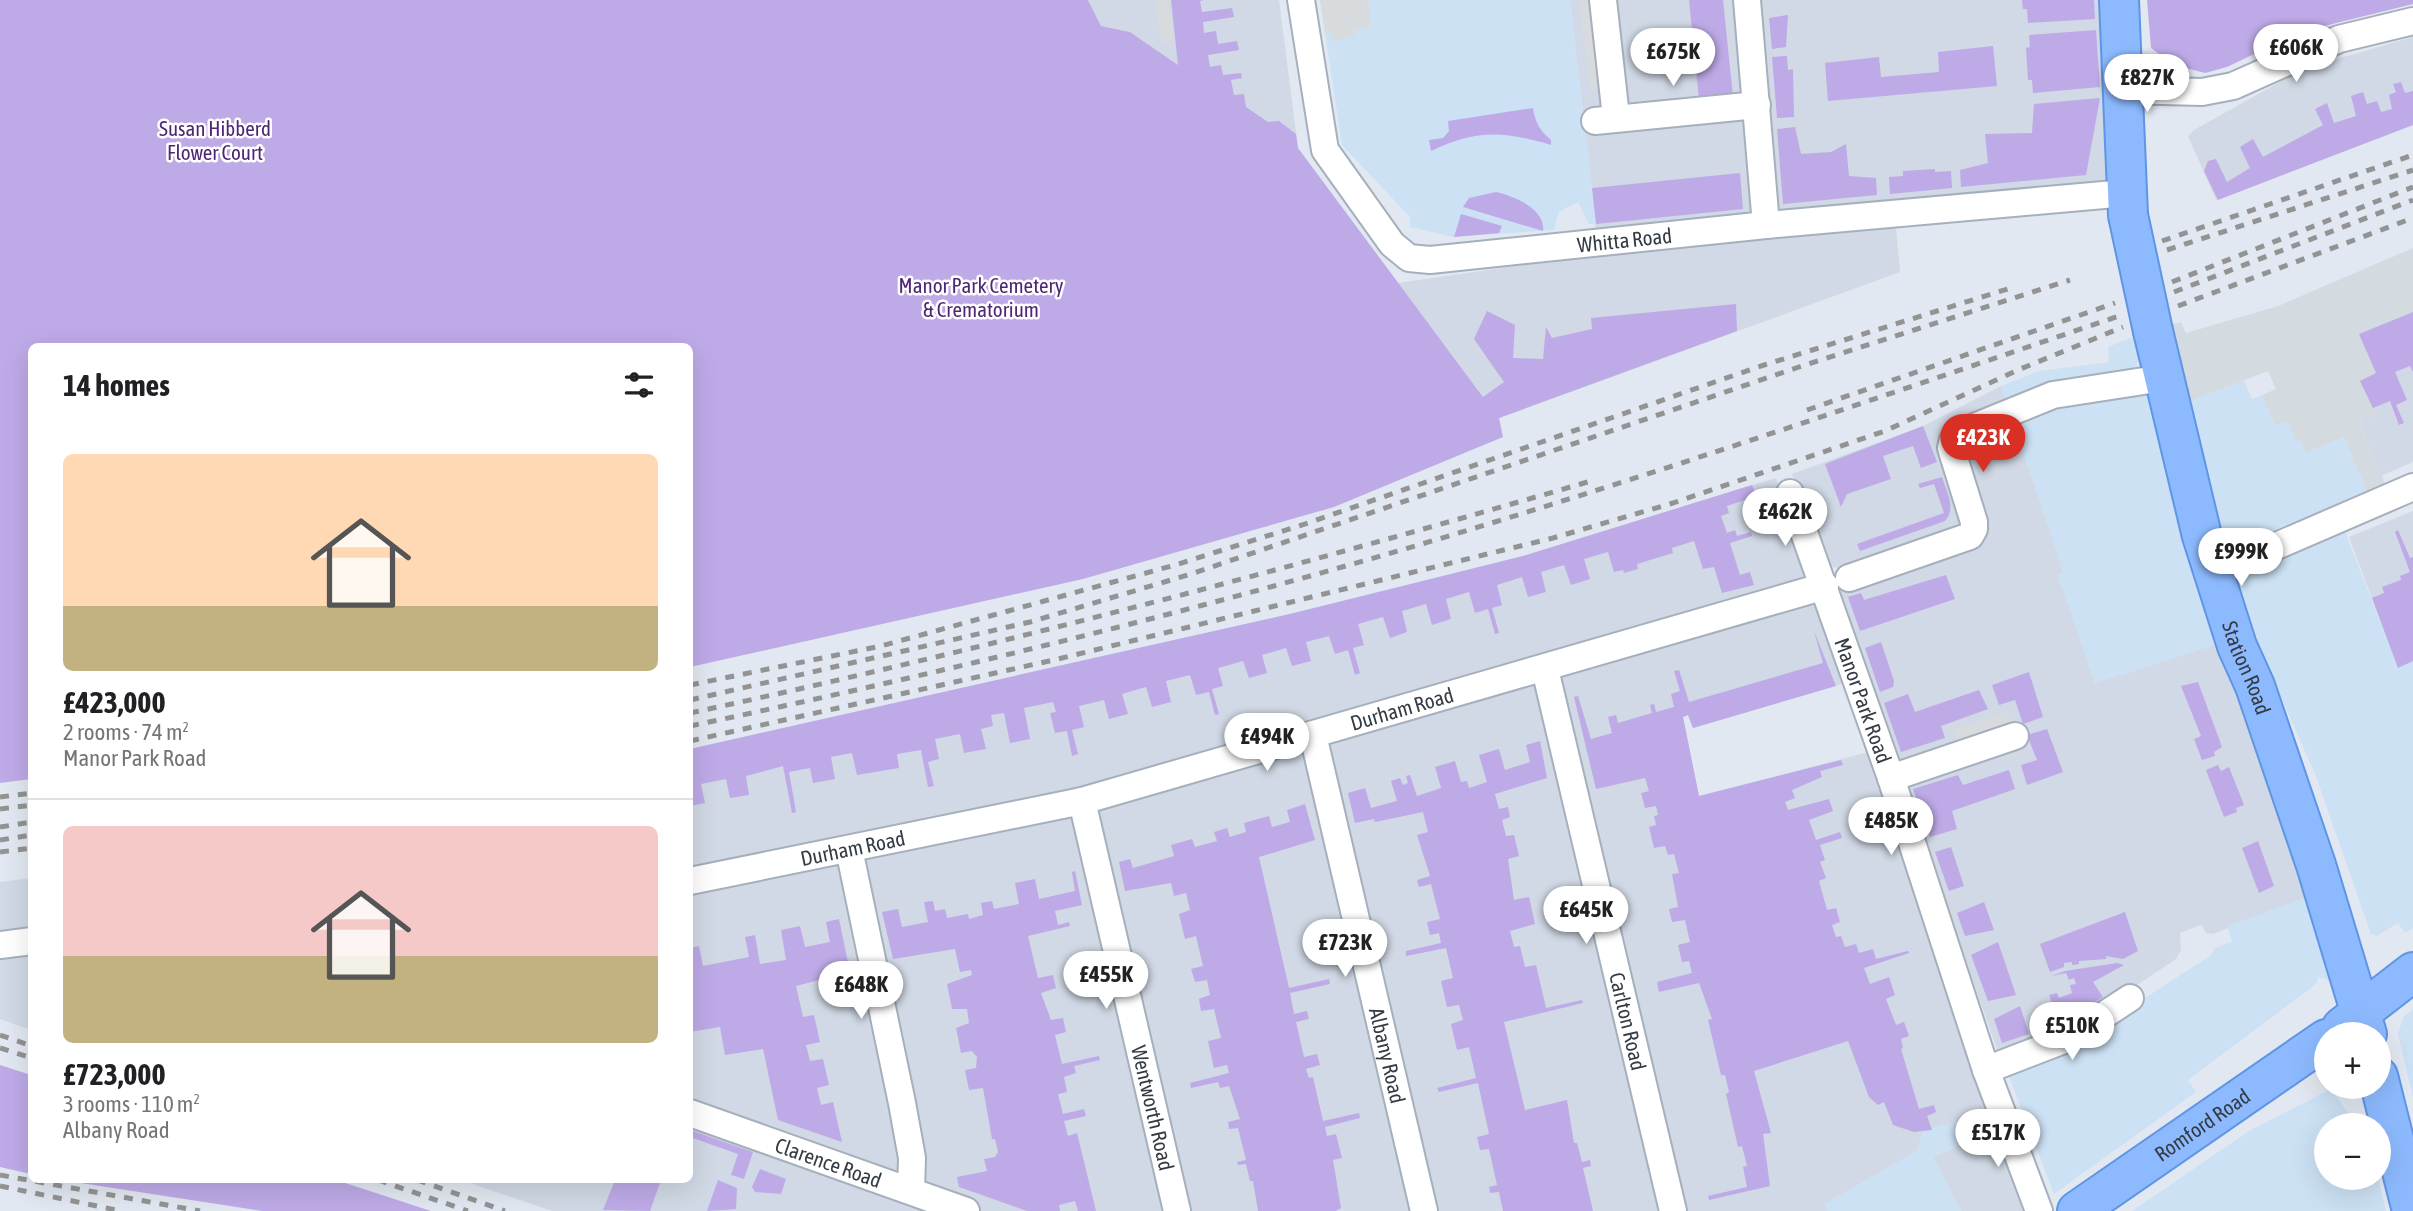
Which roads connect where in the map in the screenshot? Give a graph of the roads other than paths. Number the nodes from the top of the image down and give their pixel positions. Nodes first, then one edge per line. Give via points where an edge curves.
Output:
1 (1301, 0) edge
2 (1603, 0) edge
3 (1747, 0) edge
4 (2119, 0) edge
5 (2413, 21) edge
6 (2122, 90) junction
7 (1757, 105) junction
8 (2127, 204) junction
9 (1766, 225) junction
10 (2163, 378) junction
11 (2413, 487) edge
12 (1790, 493) dead end
13 (2214, 573) junction
14 (1837, 582) junction
15 (1545, 669) junction
16 (1313, 736) junction
17 (2015, 736) dead end
18 (1891, 778) junction
19 (1082, 801) junction
20 (849, 849) junction
21 (693, 880) edge
22 (28, 942) edge
23 (0, 945) edge
24 (2413, 972) edge
25 (2130, 998) dead end
26 (2352, 1022) edge
27 (2358, 1022) edge
28 (2314, 1047) edge
29 (1986, 1070) junction
30 (2384, 1099) edge
31 (693, 1114) edge
32 (911, 1190) junction
33 (966, 1211) edge
34 (1177, 1211) edge
35 (1424, 1211) edge
36 (1673, 1211) edge
37 (2039, 1211) edge
38 (2077, 1211) edge
39 (2412, 1211) edge

1 - 9 street, Whitta Road via 1325,150 1392,244 1409,258 1430,260
2 - 7 street via 1606,119
3 - 7 street
4 - 6 main road, Station Road
5 - 6 street via 2339,39 2233,86 2202,92
6 - 8 main road, Station Road
7 - 9 street
8 - 9 street, Whitta Road
8 - 10 main road, Station Road, bridge
10 - 13 main road, Station Road
10 - 14 street via 2053,395 1962,432 1951,448 1974,522 1970,536
11 - 13 street
12 - 14 street, Manor Park Road
13 - 26 main road, Station Road via 2316,865
14 - 15 street, Durham Road
14 - 18 street, Manor Park Road
15 - 16 street, Durham Road
15 - 36 street, Carlton Road
16 - 19 street, Durham Road
16 - 35 street, Albany Road
17 - 18 street
18 - 29 street, Manor Park Road
19 - 20 street, Durham Road
19 - 34 street, Wentworth Road
20 - 21 street, Durham Road
20 - 32 street via 902,1103 912,1158
22 - 23 street
24 - 27 main road
25 - 29 street via 2069,1038
28 - 38 main road, Romford Road
29 - 37 street, Manor Park Road
30 - 39 main road
31 - 32 street, Clarence Road
32 - 33 street, Clarence Road

